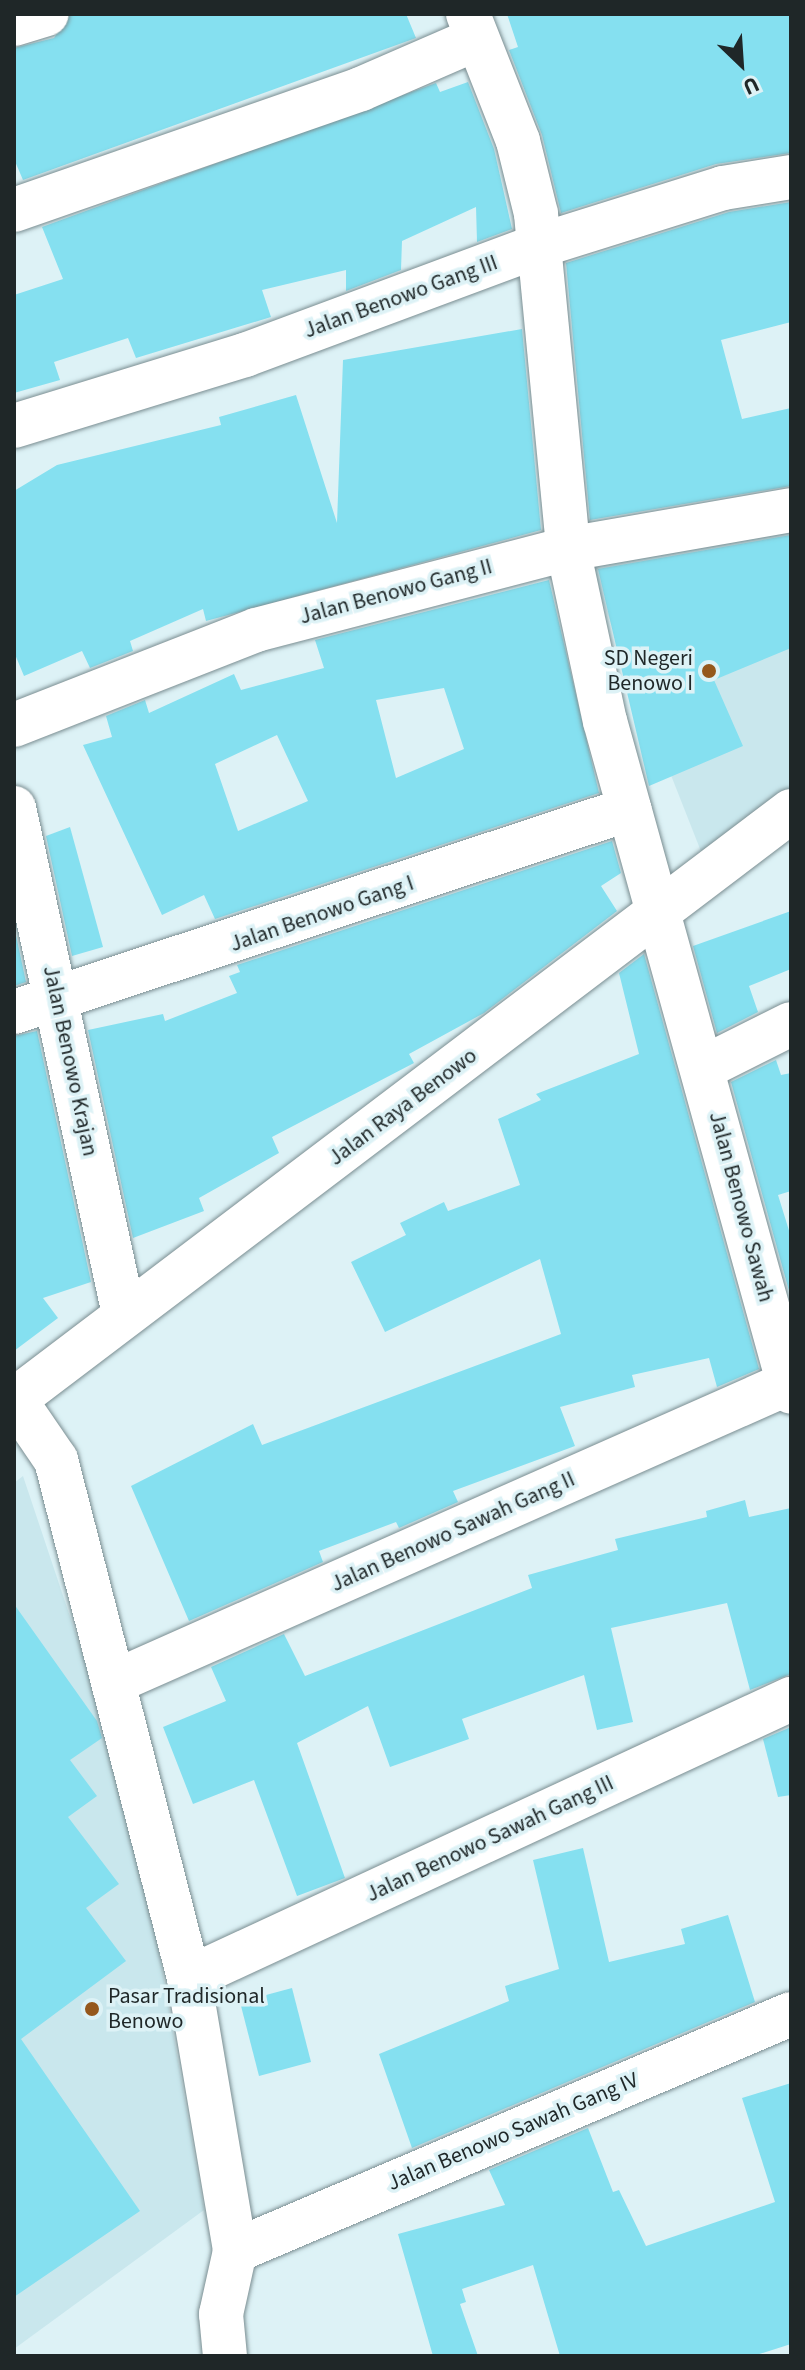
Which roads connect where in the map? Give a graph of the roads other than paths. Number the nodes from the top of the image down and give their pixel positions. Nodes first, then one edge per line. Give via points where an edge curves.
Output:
1 (46, 14) edge
2 (14, 24) edge
3 (472, 26) edge
4 (791, 177) edge
5 (14, 210) edge
6 (538, 246) junction
7 (14, 426) edge
8 (791, 510) edge
9 (568, 549) junction
10 (14, 725) edge
11 (14, 808) edge
12 (629, 809) junction
13 (791, 811) edge
14 (664, 914) junction
15 (57, 999) junction
16 (14, 1012) edge
17 (791, 1024) edge
18 (703, 1068) junction
19 (124, 1314) junction
20 (790, 1386) edge
21 (14, 1400) edge
22 (114, 1682) junction
23 (791, 1699) edge
24 (189, 1978) junction
25 (791, 2014) edge
26 (235, 2251) junction
27 (225, 2356) edge

1 - 2 street
3 - 5 street via 361,89
3 - 6 street, Jalan Benowo Sawah via 518,141
4 - 6 street, Jalan Benowo Gang III via 723,188
6 - 7 street, Jalan Benowo Gang III via 245,355
6 - 9 street, Jalan Benowo Sawah
8 - 9 street, Jalan Benowo Gang II
9 - 10 street, Jalan Benowo Gang II via 256,630
9 - 12 street, Jalan Benowo Sawah
11 - 15 street, Jalan Benowo Krajan
12 - 14 street, Jalan Benowo Sawah
12 - 15 street, Jalan Benowo Gang I
13 - 14 street, Jalan Raya Benowo
14 - 18 street, Jalan Benowo Sawah
14 - 19 street, Jalan Raya Benowo
15 - 16 street, Jalan Benowo Gang I
15 - 19 street, Jalan Benowo Krajan
17 - 18 street
18 - 20 street, Jalan Benowo Sawah
19 - 21 street, Jalan Raya Benowo
20 - 22 street, Jalan Benowo Sawah Gang II
21 - 22 street via 56,1460
22 - 24 street
23 - 24 street, Jalan Benowo Sawah Gang III
24 - 26 street
25 - 26 street, Jalan Benowo Sawah Gang IV
26 - 27 street via 221,2314

